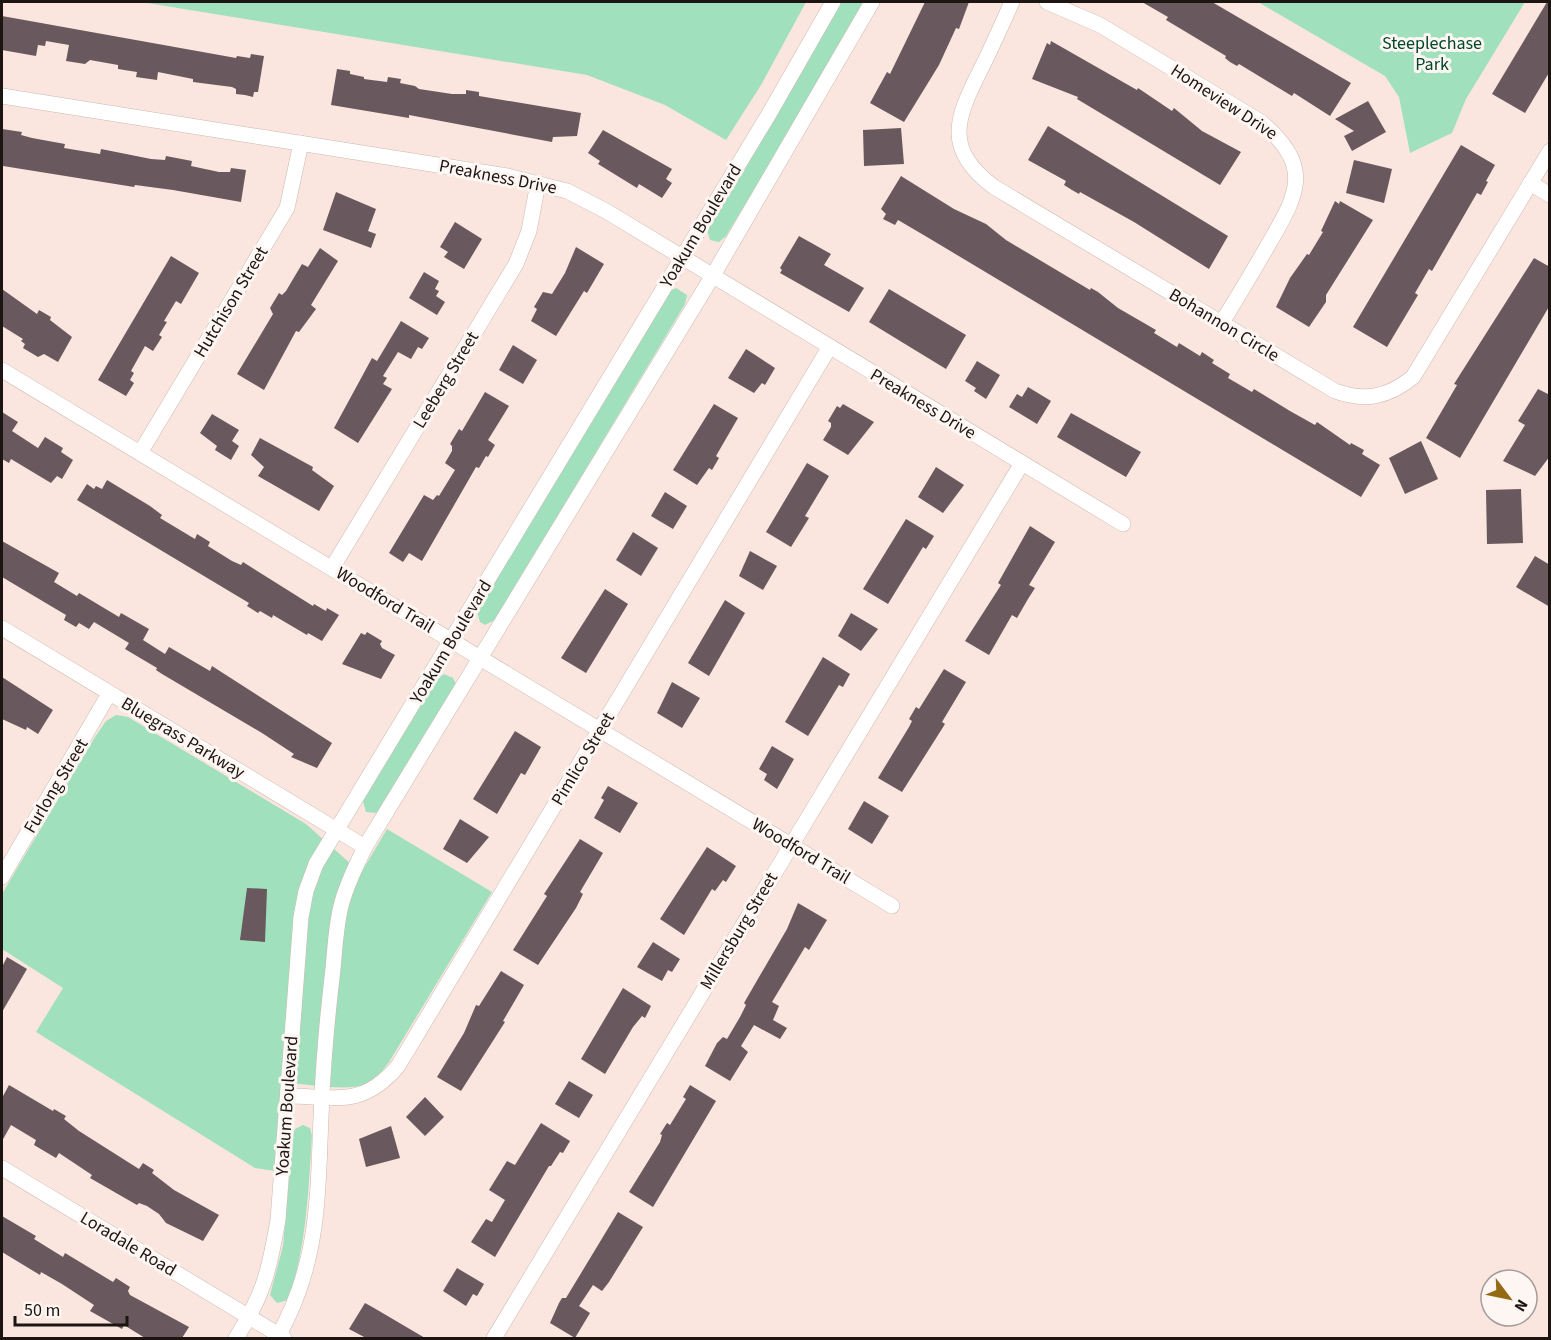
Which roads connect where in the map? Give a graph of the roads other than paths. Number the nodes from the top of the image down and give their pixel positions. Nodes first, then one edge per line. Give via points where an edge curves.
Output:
1 (833, 2) edge
2 (872, 2) edge
3 (1012, 2) edge
4 (1047, 2) edge
5 (2, 96) edge
6 (301, 143) junction
7 (1550, 151) edge
8 (538, 183) junction
9 (1530, 183) junction
10 (1550, 195) edge
11 (681, 259) junction
12 (712, 277) junction
13 (1221, 324) junction
14 (829, 348) junction
15 (2, 370) edge
16 (140, 453) junction
17 (1022, 463) junction
18 (1123, 524) dead end
19 (332, 568) junction
20 (2, 628) edge
21 (452, 640) junction
22 (480, 657) junction
23 (110, 694) junction
24 (600, 731) junction
25 (337, 830) junction
26 (791, 845) junction
27 (365, 847) junction
28 (2, 877) edge
29 (892, 906) dead end
30 (289, 1096) junction
31 (322, 1097) junction
32 (2, 1168) edge
33 (249, 1317) junction
34 (280, 1337) edge
35 (236, 1338) edge
36 (494, 1338) edge

1 - 11 street, Yoakum Boulevard
2 - 12 street, Yoakum Boulevard
3 - 13 street, Bohannon Circle via 961,109 962,149 972,166 994,187
4 - 13 street, Homeview Drive via 1100,25 1261,122 1284,142 1296,181 1290,207
5 - 6 street, Preakness Drive
6 - 8 street, Preakness Drive
6 - 16 street, Hutchison Street via 287,208
7 - 9 street, Bohannon Circle
8 - 11 street, Preakness Drive via 586,200
8 - 19 street, Leeberg Street via 529,231 516,264
9 - 10 street
9 - 13 street, Bohannon Circle via 1421,366 1413,377 1381,397 1365,398 1335,391
11 - 12 street, Preakness Drive
11 - 21 street, Yoakum Boulevard
12 - 14 street, Preakness Drive
12 - 22 street, Yoakum Boulevard
14 - 17 street, Preakness Drive
14 - 24 street, Pimlico Street
15 - 16 street, Woodford Trail
16 - 19 street, Woodford Trail
17 - 18 street, Preakness Drive
17 - 26 street, Millersburg Street
19 - 21 street, Woodford Trail
20 - 23 street, Bluegrass Parkway
21 - 22 street, Woodford Trail
21 - 25 street, Yoakum Boulevard
22 - 24 street, Woodford Trail
22 - 27 street, Yoakum Boulevard
23 - 25 street, Bluegrass Parkway
23 - 28 street, Furlong Street
24 - 26 street, Woodford Trail
24 - 31 street, Pimlico Street via 398,1066 373,1091
25 - 27 street, Bluegrass Parkway
25 - 30 street, Yoakum Boulevard via 316,864 301,916
26 - 29 street, Woodford Trail
26 - 36 street, Millersburg Street
27 - 31 street, Yoakum Boulevard via 340,906
30 - 31 street, Pimlico Street
30 - 33 street, Yoakum Boulevard via 270,1266 260,1299
31 - 34 street, Yoakum Boulevard via 319,1187 310,1260
32 - 33 street, Loradale Road
33 - 34 street, Loradale Road
33 - 35 street, Yoakum Boulevard

